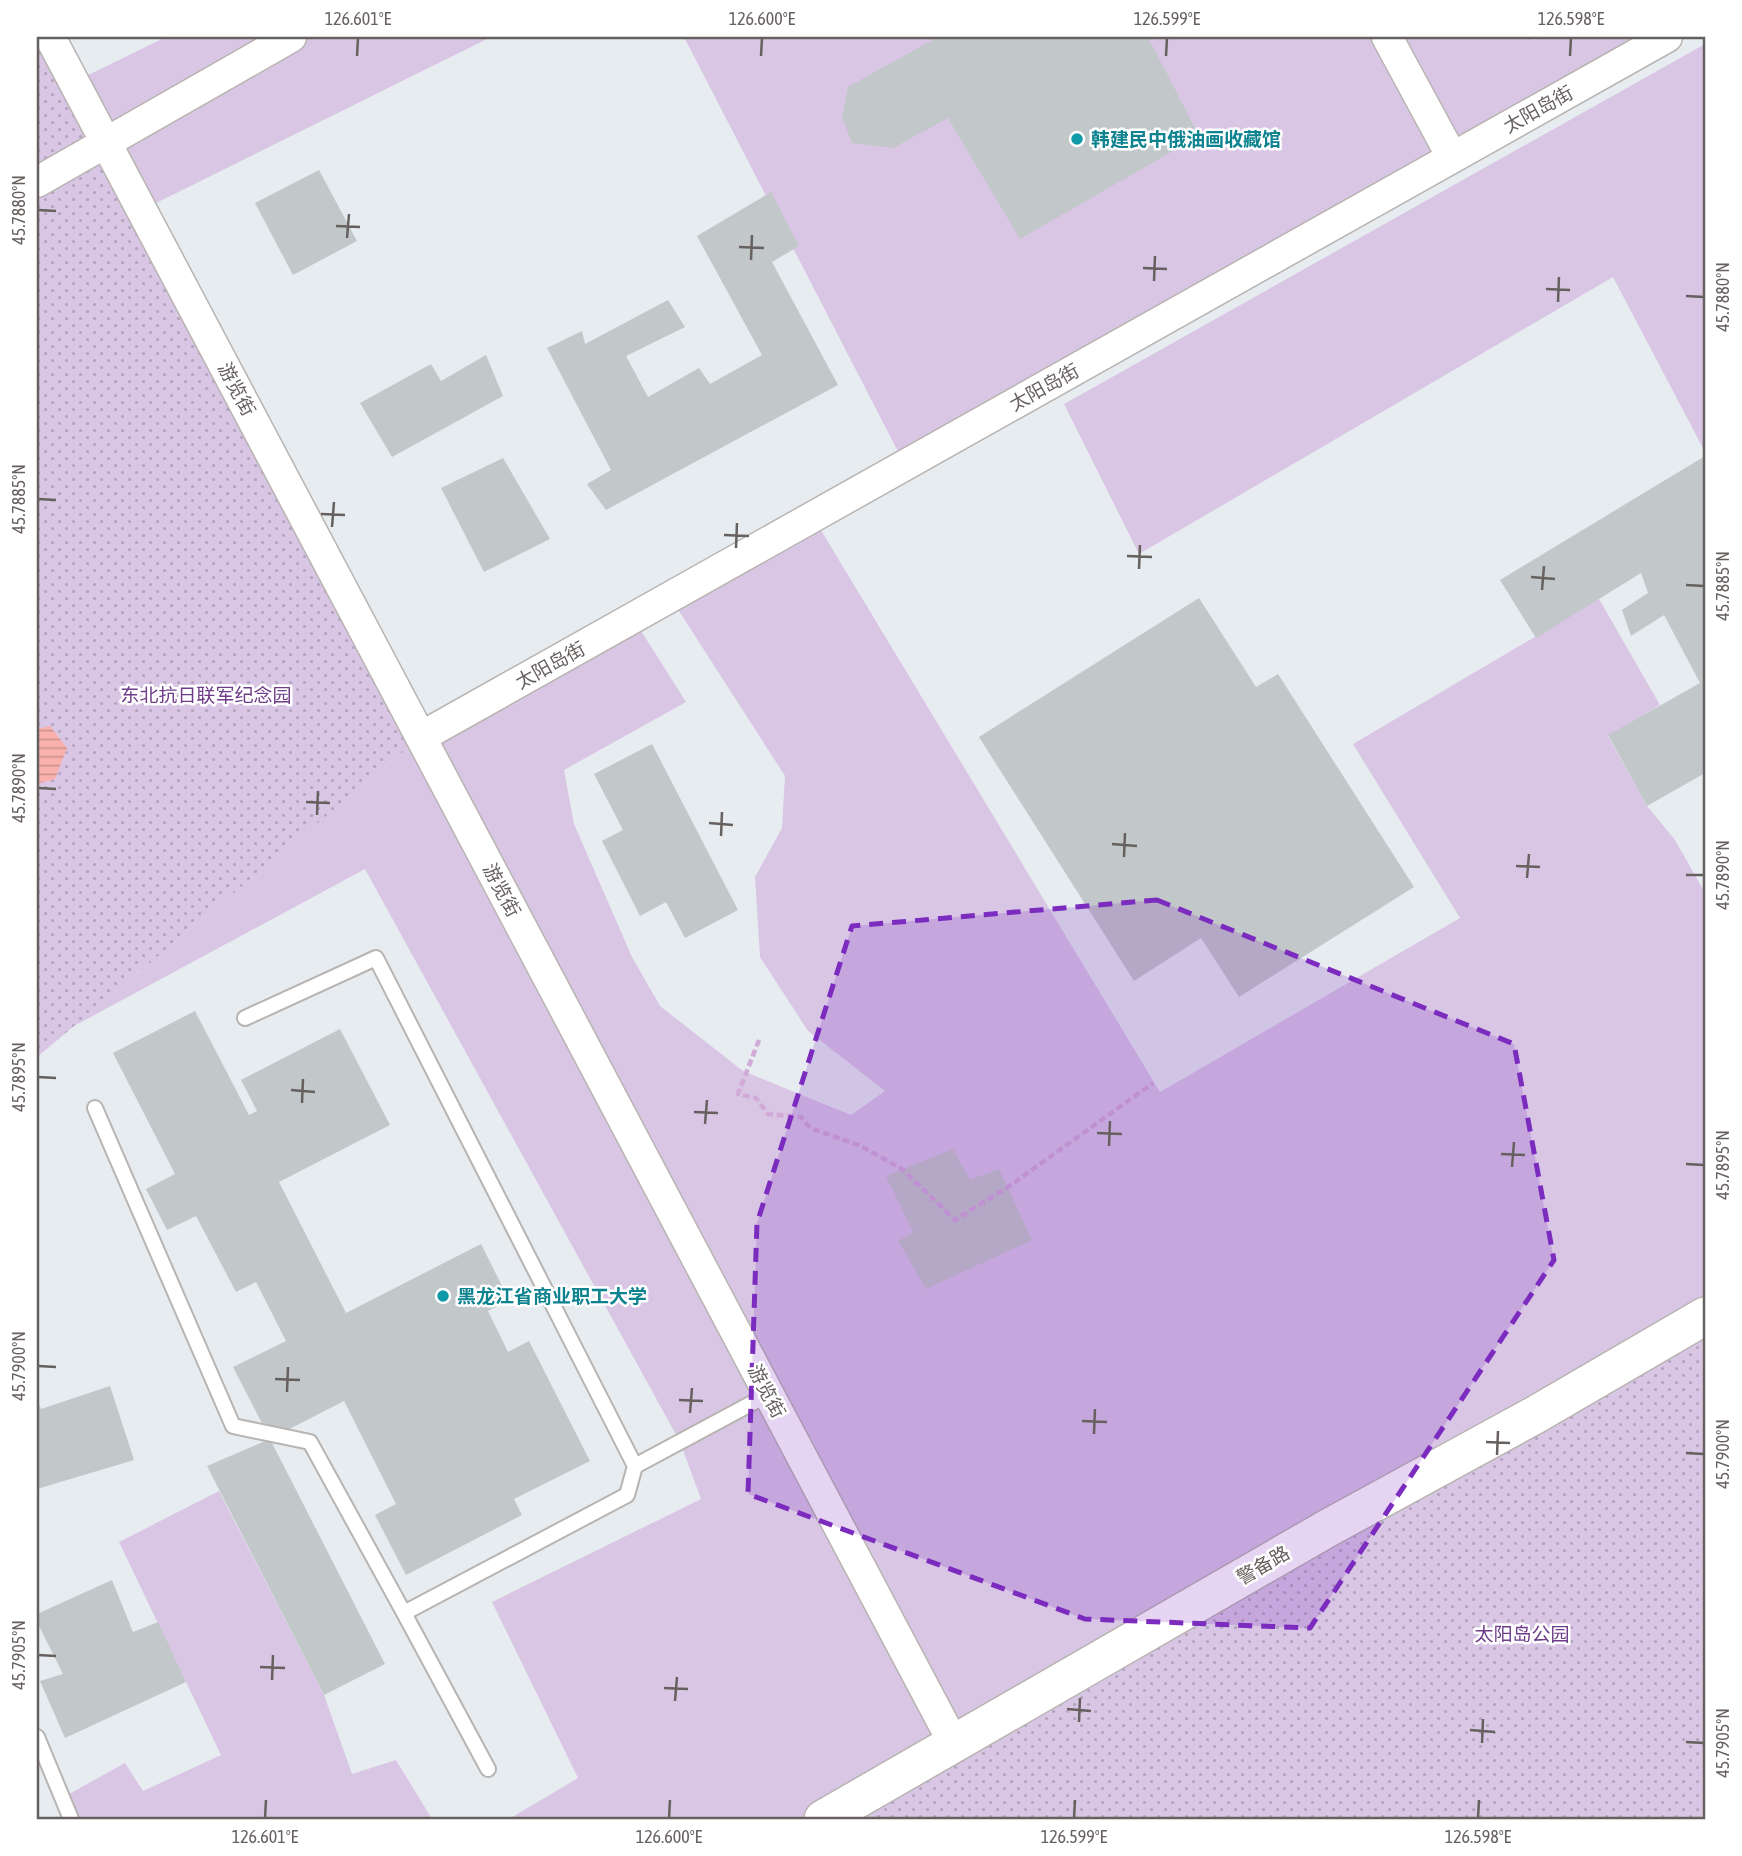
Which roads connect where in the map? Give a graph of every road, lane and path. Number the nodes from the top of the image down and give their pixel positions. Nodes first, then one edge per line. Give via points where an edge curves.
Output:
1 (50, 37) edge
2 (291, 37) edge
3 (1387, 37) edge
4 (1667, 37) edge
5 (107, 142) junction
6 (1452, 158) junction
7 (37, 182) edge
8 (421, 737) junction
9 (245, 1018) dead end
10 (759, 1040) dead end
11 (1153, 1083) dead end
12 (95, 1108) dead end
13 (1705, 1316) edge
14 (769, 1394) junction
15 (635, 1466) junction
16 (404, 1613) junction
17 (37, 1737) edge
18 (954, 1744) junction
19 (488, 1769) dead end
20 (71, 1819) edge
21 (824, 1819) edge

1 - 5 street, 游览街
2 - 5 street
3 - 6 street
4 - 6 street, 太阳岛街
5 - 7 street
5 - 8 street, 游览街
6 - 8 street, 太阳岛街
8 - 14 street, 游览街
9 - 15 lane via 376,958
10 - 11 path via 738,1094 756,1098 768,1114 800,1117 810,1128 892,1163 955,1220
12 - 16 lane via 233,1426 310,1442
13 - 18 street, 警备路
14 - 15 lane
14 - 18 street, 游览街
15 - 16 lane via 626,1496
16 - 19 lane
17 - 20 lane
18 - 21 street, 警备路

